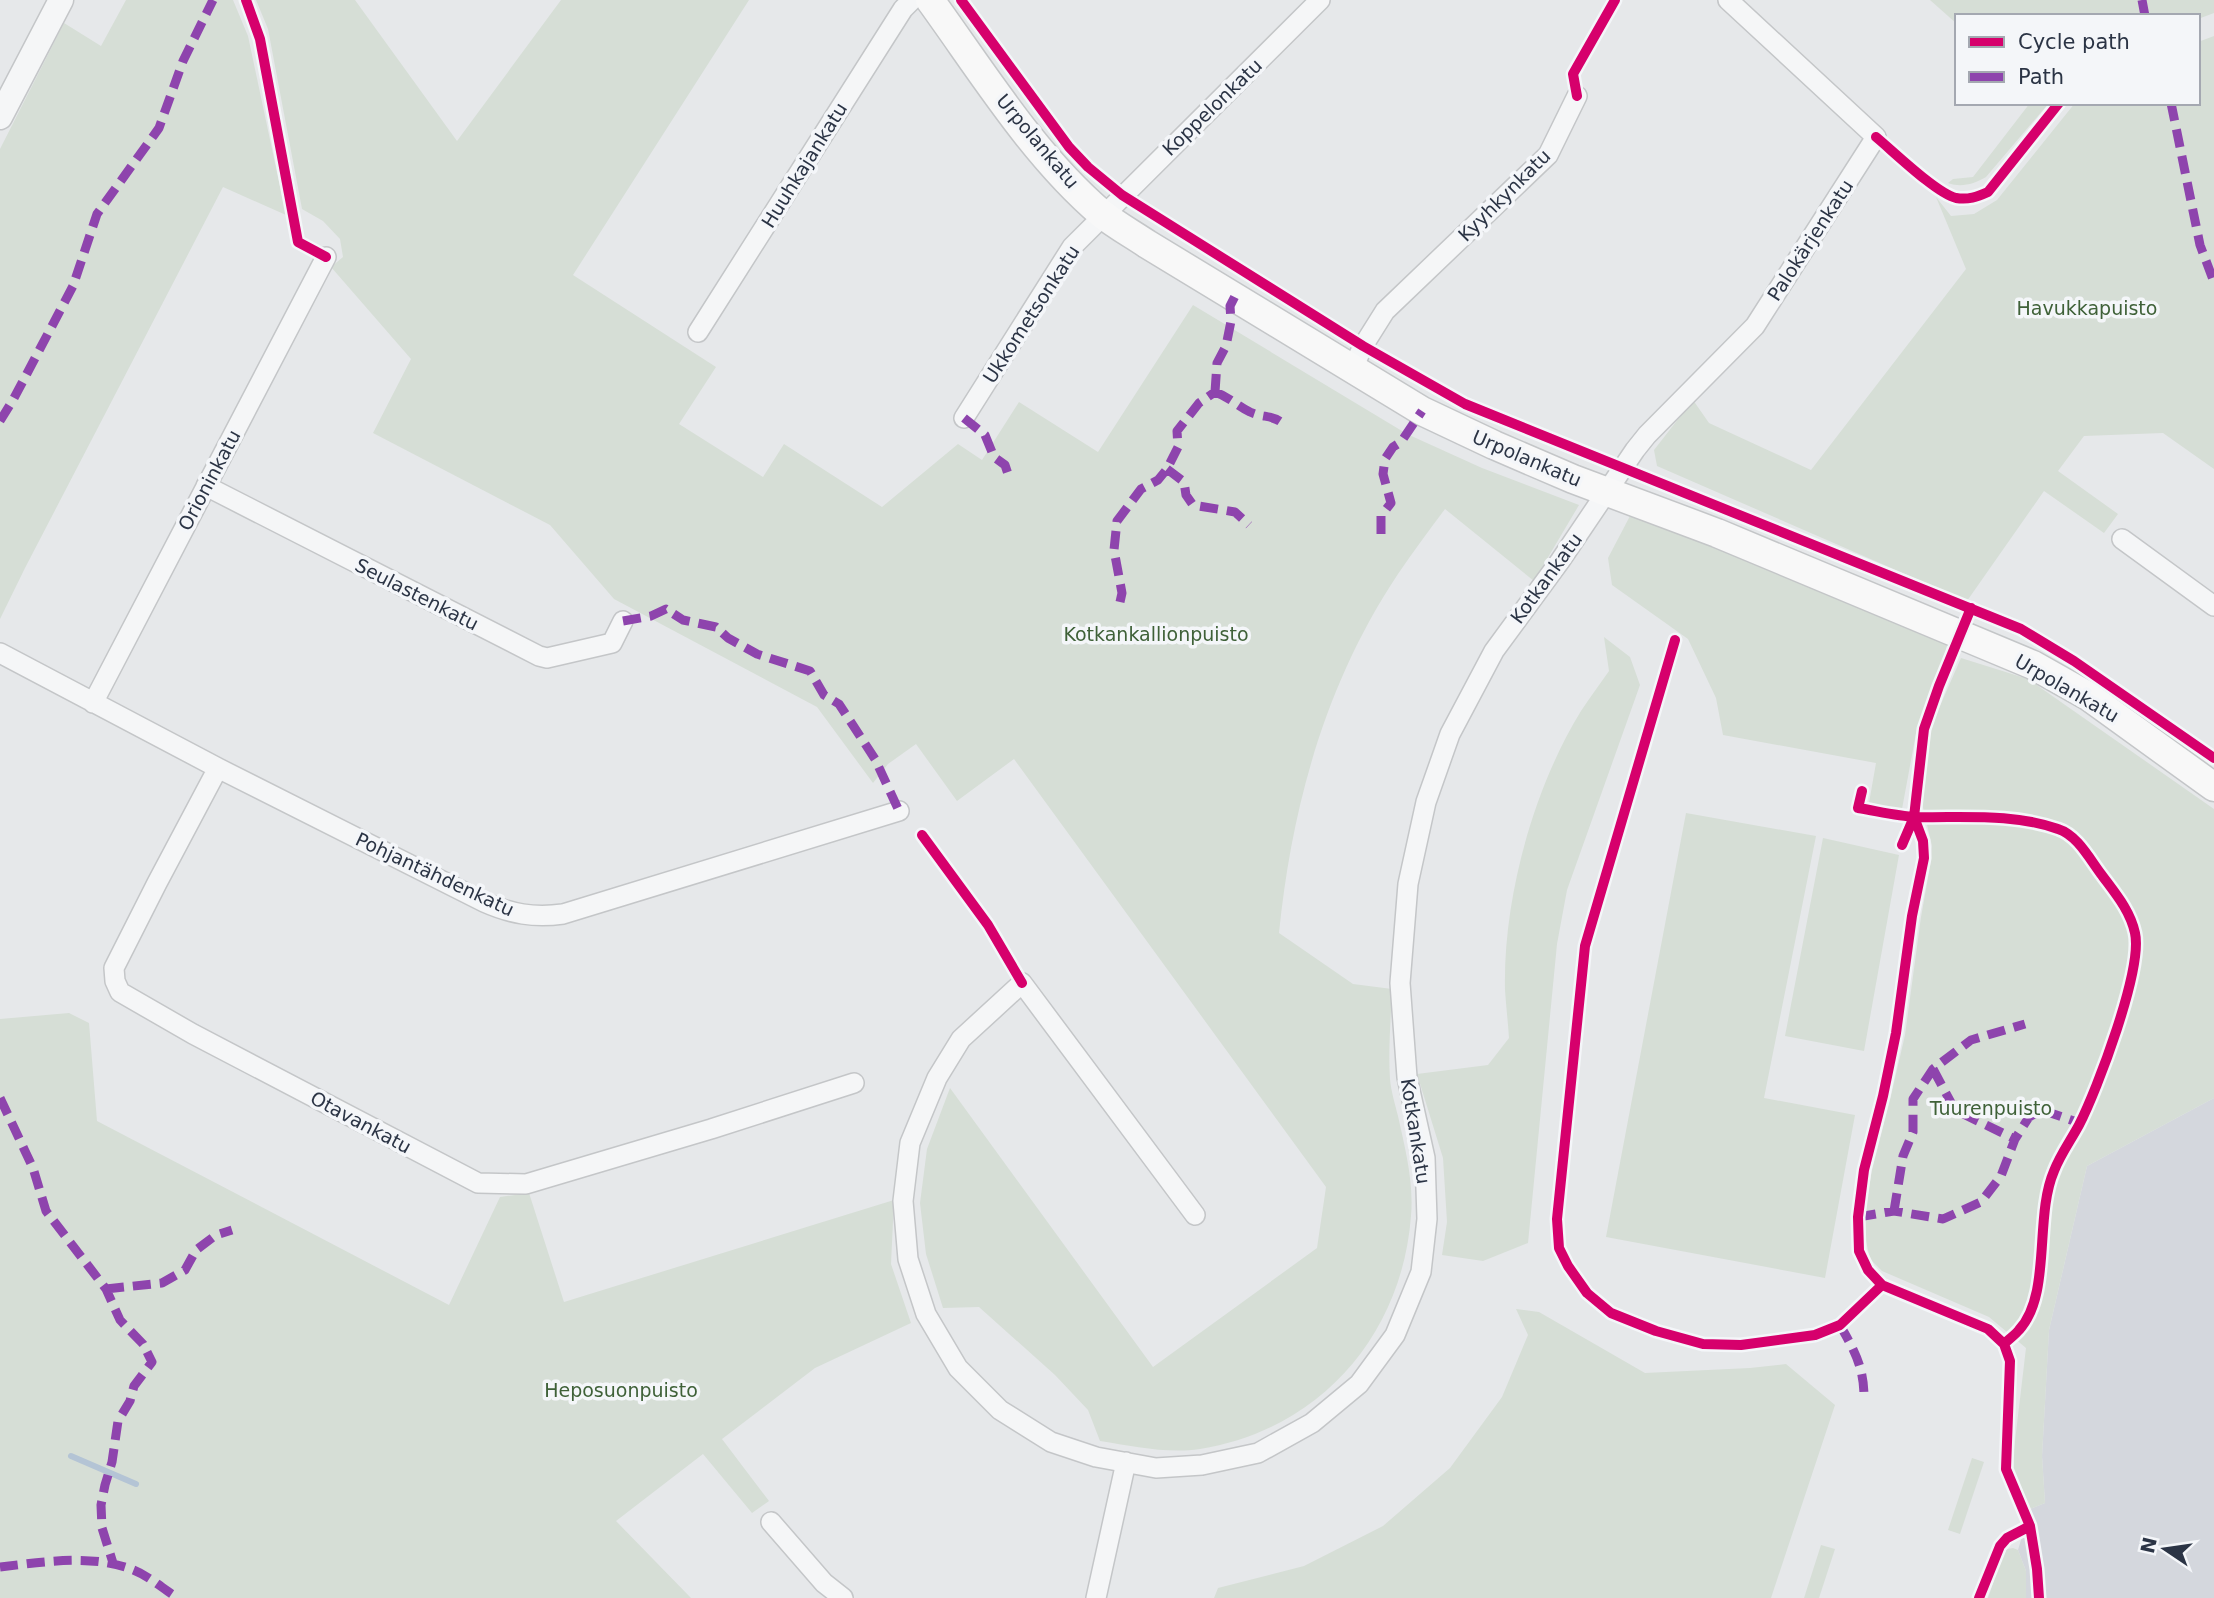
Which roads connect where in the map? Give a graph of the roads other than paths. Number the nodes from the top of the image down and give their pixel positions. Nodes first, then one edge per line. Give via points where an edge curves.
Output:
1 (61, 0) edge
2 (912, 0) edge
3 (930, 0) edge
4 (1320, 0) edge
5 (1728, 0) edge
6 (1577, 96) dead end
7 (0, 117) edge
8 (1103, 214) junction
9 (326, 257) dead end
10 (698, 332) dead end
11 (1353, 368) junction
12 (964, 418) dead end
13 (206, 486) junction
14 (1608, 492) junction
15 (2122, 539) dead end
16 (2214, 606) edge
17 (623, 621) dead end
18 (0, 653) edge
19 (93, 703) junction
20 (218, 768) junction
21 (2214, 787) edge
22 (899, 811) dead end
23 (854, 1083) dead end
24 (1195, 1215) dead end
25 (1126, 1462) junction
26 (771, 1522) dead end
27 (843, 1598) edge
28 (1096, 1598) edge

1 - 7 street
2 - 10 street, Huuhkajankatu
3 - 8 main road, Urpolankatu via 1056,169
4 - 8 street, Koppelonkatu
5 - 14 street, Palokärjenkatu via 1876,136 1755,326 1647,435
6 - 11 street, Kyyhkynkatu via 1548,155 1385,311
8 - 11 main road, Urpolankatu
8 - 12 street, Ukkometsonkatu via 1072,247
9 - 13 street, Orioninkatu
11 - 14 main road, Urpolankatu via 1422,411
13 - 17 street, Seulastenkatu via 539,656 612,643
13 - 19 street, Orioninkatu
14 - 21 main road, Urpolankatu via 2033,665 2088,696
14 - 25 street, Kotkankatu via 1494,651 1450,734 1426,802 1408,884 1400,984 1407,1077 1425,1158 1427,1219 1421,1272 1395,1335 1359,1384 1312,1423 1258,1453 1202,1465 1156,1468
15 - 16 street
18 - 19 street, Pohjantähdenkatu
19 - 20 street, Pohjantähdenkatu
20 - 22 street, Pohjantähdenkatu via 484,902 525,916 563,914
20 - 23 street, Otavankatu via 114,968 120,992 478,1183 526,1184
24 - 25 street, Kotkankatu via 1022,984 961,1040 937,1078 910,1143 903,1201 908,1259 926,1314 958,1368 1000,1410 1051,1442
25 - 28 street
26 - 27 street

